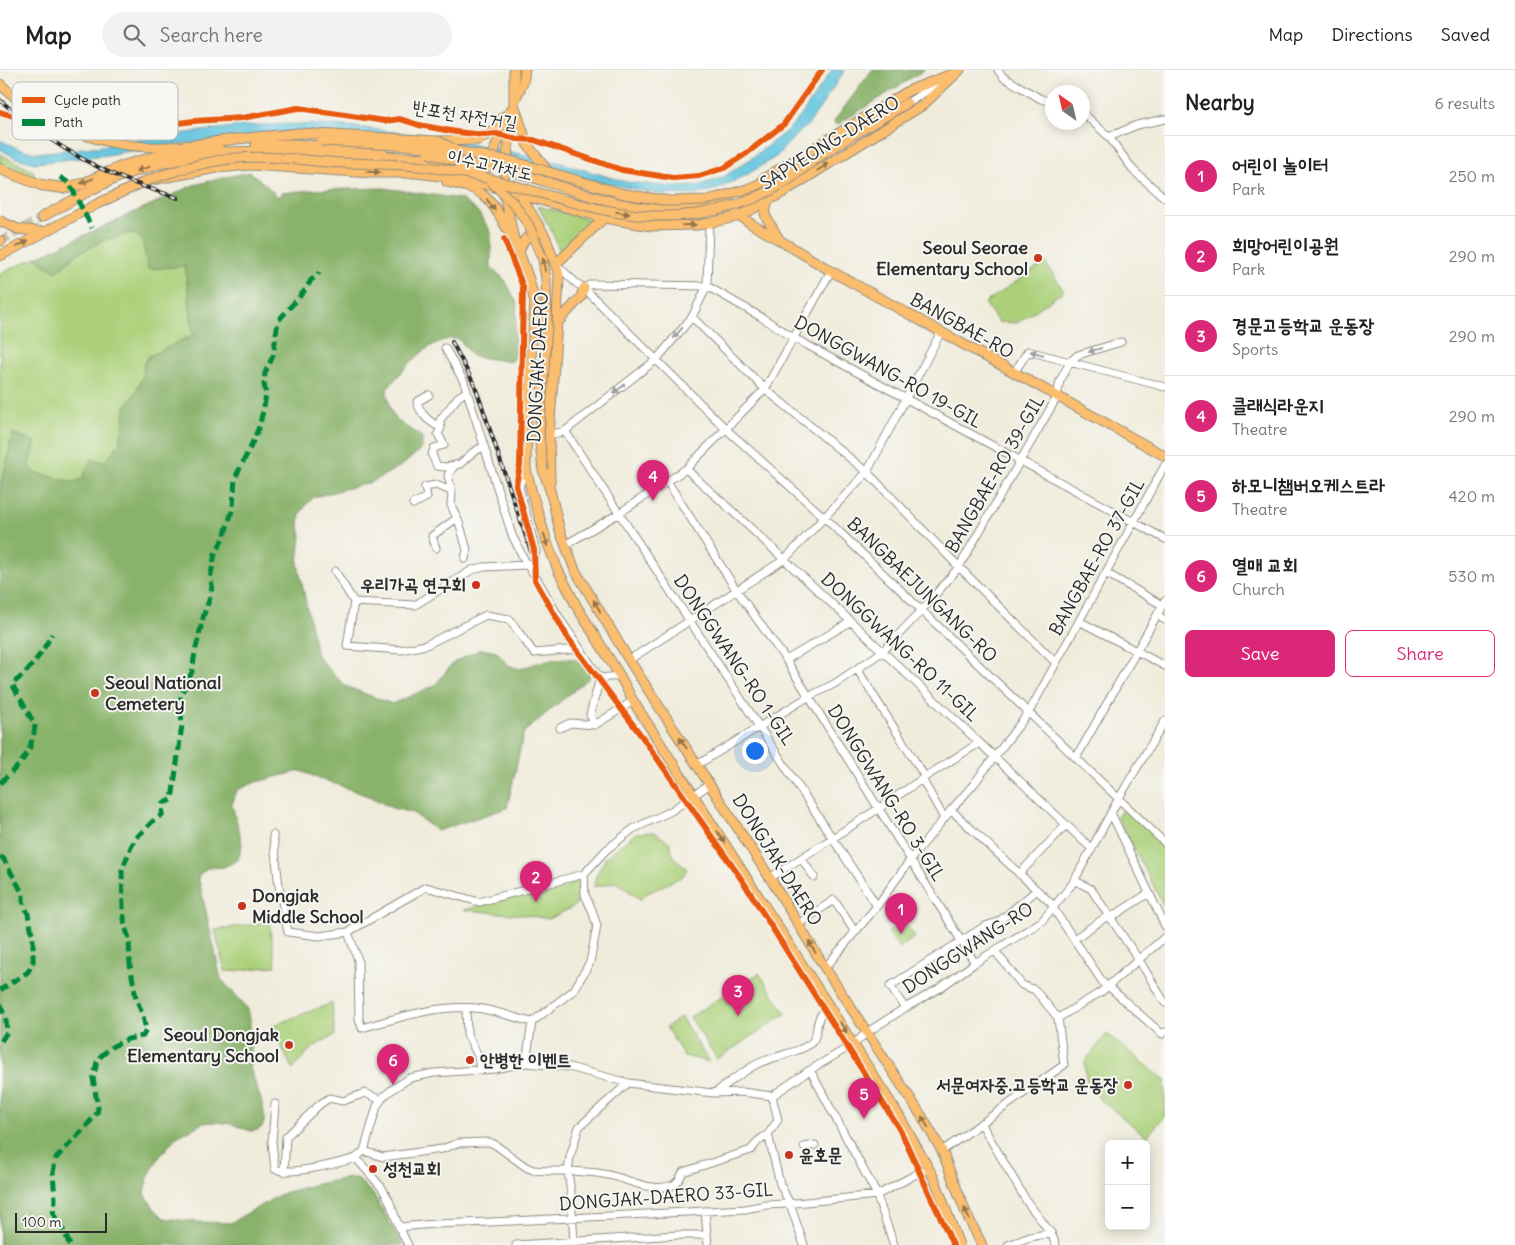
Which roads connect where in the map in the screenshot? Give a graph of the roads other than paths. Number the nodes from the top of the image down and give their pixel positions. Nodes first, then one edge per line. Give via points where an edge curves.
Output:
1 (514, 70) edge
2 (525, 70) edge
3 (998, 70) edge
4 (958, 71) edge
5 (0, 84) edge
6 (12, 95) edge
7 (1045, 101) edge
8 (514, 102) junction
9 (907, 103) joint
10 (1090, 120) edge
11 (1165, 120) edge
12 (256, 137) junction
13 (1108, 138) junction
14 (103, 140) edge
15 (321, 142) junction
16 (438, 142) junction
17 (290, 144) junction
18 (218, 148) junction
19 (190, 157) junction
20 (814, 160) junction
21 (490, 163) junction
22 (0, 169) edge
23 (780, 169) junction
24 (507, 172) junction
25 (416, 173) junction
26 (770, 178) junction
27 (146, 181) junction
28 (561, 186) junction
29 (503, 189) junction
30 (782, 193) junction
31 (521, 195) junction
32 (726, 198) junction
33 (1165, 198) edge
34 (768, 200) junction
35 (739, 214) junction
36 (42, 217) tunnel mouth
37 (604, 218) junction
38 (0, 221) edge
39 (710, 223) junction
40 (45, 232) junction
41 (545, 236) junction
42 (514, 240) junction
43 (781, 241) junction
44 (519, 253) junction
45 (0, 256) edge
46 (556, 264) junction
47 (831, 271) junction
48 (706, 286) junction
49 (584, 288) junction
50 (692, 317) junction
51 (557, 323) junction
52 (941, 332) junction
53 (794, 338) junction
54 (1122, 342) dead end
55 (445, 348) dead end
56 (657, 359) junction
57 (1070, 362) junction
58 (1014, 373) junction
59 (1165, 387) edge
60 (765, 390) junction
61 (467, 391) junction
62 (429, 395) dead end
63 (1057, 396) junction
64 (905, 400) junction
65 (440, 428) junction
66 (726, 429) junction
67 (565, 432) junction
68 (549, 435) junction
69 (484, 446) junction
70 (1165, 456) edge
71 (1021, 461) junction
72 (455, 465) junction
73 (1165, 465) edge
74 (686, 469) junction
75 (867, 472) junction
76 (527, 473) junction
77 (667, 481) junction
78 (451, 490) junction
79 (550, 490) junction
80 (532, 493) junction
81 (413, 504) dead end
82 (618, 514) junction
83 (457, 518) junction
84 (825, 518) junction
85 (1134, 522) junction
86 (1165, 539) edge
87 (566, 545) junction
88 (436, 548) dead end
89 (465, 559) dead end
90 (785, 559) junction
91 (527, 565) junction
92 (959, 567) junction
93 (335, 571) dead end
94 (1106, 573) junction
95 (736, 591) junction
96 (354, 602) junction
97 (1164, 603) edge
98 (922, 610) junction
99 (1157, 615) junction
100 (1165, 620) edge
101 (1079, 621) junction
102 (690, 622) junction
103 (850, 622) junction
104 (580, 649) junction
105 (1137, 650) junction
106 (882, 652) junction
107 (629, 660) junction
108 (786, 660) junction
109 (1056, 663) junction
110 (1165, 666) edge
111 (857, 669) junction
112 (620, 676) junction
113 (600, 678) junction
114 (808, 696) junction
115 (633, 701) junction
116 (1028, 712) junction
117 (1165, 721) edge
118 (595, 725) junction
119 (760, 727) junction
120 (560, 728) dead end
121 (979, 743) junction
122 (994, 757) junction
123 (1076, 758) junction
124 (697, 765) junction
125 (923, 778) junction
126 (710, 784) junction
127 (694, 796) junction
128 (1119, 798) junction
129 (878, 809) junction
130 (951, 810) junction
131 (1111, 813) junction
132 (944, 818) junction
133 (1066, 824) junction
134 (273, 835) dead end
135 (832, 838) junction
136 (1165, 843) edge
137 (1092, 849) junction
138 (802, 858) junction
139 (912, 859) junction
140 (584, 874) junction
141 (1019, 874) junction
142 (814, 877) dead end
143 (770, 878) junction
144 (1074, 880) junction
145 (1037, 890) junction
146 (1149, 893) junction
147 (877, 906) junction
148 (1053, 907) junction
149 (1110, 917) junction
150 (798, 924) junction
151 (1165, 926) edge
152 (348, 932) junction
153 (855, 932) junction
154 (1165, 937) edge
155 (1074, 939) junction
156 (962, 941) junction
157 (996, 951) junction
158 (1138, 960) junction
159 (975, 963) junction
160 (825, 968) junction
161 (1107, 986) junction
162 (1165, 1003) edge
163 (466, 1008) junction
164 (830, 1008) junction
165 (905, 1008) junction
166 (1058, 1018) junction
167 (532, 1022) junction
168 (1165, 1032) edge
169 (866, 1033) junction
170 (854, 1044) junction
171 (526, 1064) junction
172 (480, 1070) junction
173 (810, 1070) junction
174 (628, 1083) junction
175 (716, 1092) junction
176 (772, 1096) junction
177 (381, 1100) junction
178 (275, 1104) dead end
179 (982, 1123) junction
180 (768, 1134) junction
181 (815, 1145) dead end
182 (804, 1147) dead end
183 (364, 1151) junction
184 (942, 1151) junction
185 (356, 1158) junction
186 (928, 1168) junction
187 (568, 1171) junction
188 (284, 1172) junction
189 (877, 1196) junction
190 (790, 1204) junction
191 (705, 1211) junction
192 (573, 1218) junction
193 (399, 1227) junction
194 (1051, 1233) junction
195 (707, 1235) junction
196 (574, 1242) junction
197 (408, 1245) edge
198 (516, 1245) edge
199 (708, 1245) edge
200 (804, 1245) edge
201 (894, 1245) edge
202 (960, 1245) edge
203 (982, 1245) edge
204 (1008, 1245) edge
205 (1056, 1245) edge

1 - 8 main road
2 - 8 main road
3 - 7 street via 1003,78
4 - 9 street, SAPYEONG-DAERO
4 - 23 main road, SAPYEONG-DAERO via 910,90
30 -> 4 main road, SAPYEONG-DAERO via 923,105
5 - 6 main road
8 - 16 main road via 490,132 479,140
8 - 21 main road
8 - 24 main road via 505,162
8 - 28 main road via 527,144
9 - 20 main road, 이수고가차도
10 - 13 street
11 - 13 street via 1136,125
12 - 14 main road via 174,147 136,146
12 - 15 main road
12 - 16 main road, bridge via 300,133
13 - 33 street via 1134,171
15 - 17 main road
15 - 20 main road, 이수고가차도, bridge via 451,150 515,162 624,194 670,201 706,200 747,189
16 - 21 main road, bridge
17 - 18 main road
79 -> 17 main road, DONGJAK-DAERO, bridge via 543,470 539,435 547,326 546,279 540,252 516,205 494,183 457,161 428,153
18 - 19 main road
18 -> 22 highway via 147,158 82,184 63,188 41,185
19 - 21 main road via 220,152 270,151
19 -> 36 main road via 123,175
27 -> 20 main road, 이수고가차도, bridge via 174,170 238,158 411,165 459,172 605,210 681,216 750,200 788,181
21 - 24 main road
23 - 26 main road
23 - 32 main road, SAPYEONG-DAERO
24 - 28 main road, SAPYEONG-DAERO
24 - 29 main road, DONGJAK-DAERO
24 - 31 main road, DONGJAK-DAERO
27 -> 25 main road, DONGJAK-DAERO, bridge via 250,165
25 - 29 main road, DONGJAK-DAERO
25 -> 42 main road, DONGJAK-DAERO via 474,189 484,195
26 - 30 main road via 766,191
26 - 35 main road via 746,200
27 - 40 main road
28 - 32 main road, SAPYEONG-DAERO via 614,202 650,208 705,206
29 - 31 main road, DONGJAK-DAERO
29 - 42 main road, DONGJAK-DAERO
30 - 34 main road, SAPYEONG-DAERO
31 - 37 main road, SAPYEONG-DAERO
31 - 41 main road, DONGJAK-DAERO
32 - 35 main road, BANGBAE-RO
34 - 35 main road, SAPYEONG-DAERO
34 - 43 main road via 766,217
35 - 39 main road, SAPYEONG-DAERO
35 - 43 main road, BANGBAE-RO
37 -> 39 main road, SAPYEONG-DAERO via 651,226
37 - 46 main road
38 - 40 main road via 18,229
39 - 48 street
45 -> 40 main road
41 - 44 main road via 530,235 524,240
41 - 46 main road, DONGJAK-DAERO
42 - 44 main road, DONGJAK-DAERO
43 - 47 main road, BANGBAE-RO
44 - 76 main road, DONGJAK-DAERO via 535,303 527,416
46 - 49 street, BANGBAEJUNGANG-RO
46 - 51 main road, DONGJAK-DAERO via 559,283
47 - 52 main road, BANGBAE-RO
47 - 53 street
48 - 49 street, DONGGWANG-RO 19-GIL via 592,284
48 - 50 street
48 - 53 street, DONGGWANG-RO 19-GIL
49 - 51 main road via 581,297
49 - 56 street, BANGBAEJUNGANG-RO
50 -> 56 street
50 - 60 street, BANGBAE-RO 39-GIL
51 - 68 main road, DONGJAK-DAERO
52 - 58 main road, BANGBAE-RO
52 - 64 street
53 - 60 street
53 - 64 street, DONGGWANG-RO 19-GIL
54 -> 57 street via 1078,355
55 - 61 street
56 - 66 street, BANGBAEJUNGANG-RO
56 -> 67 street
57 -> 58 street via 1028,351
57 - 59 street
57 - 63 street, BANGBAE-RO 39-GIL via 1060,381
58 - 63 main road, BANGBAE-RO
60 - 66 street
60 - 75 street, BANGBAE-RO 39-GIL
61 - 65 street via 440,420
61 - 69 street
62 - 65 street via 417,402 424,417
63 - 70 main road, BANGBAE-RO
63 - 71 street, BANGBAE-RO 39-GIL
64 - 71 street, DONGGWANG-RO 19-GIL
64 - 75 street
65 - 72 street via 438,434 444,446 434,448 432,455 437,466
66 - 74 street
66 - 84 street, BANGBAEJUNGANG-RO
67 - 68 street
67 - 82 street, DONGGWANG-RO 1-GIL
68 - 79 main road, DONGJAK-DAERO
69 - 72 street
69 - 91 street via 512,535
71 - 85 street, DONGGWANG-RO 19-GIL
71 - 92 street, BANGBAE-RO 39-GIL
72 - 78 street via 448,475
73 - 85 street, BANGBAE-RO 37-GIL
74 - 77 street
74 - 90 street, DONGGWANG-RO 11-GIL
75 - 84 street
75 - 92 street, BANGBAE-RO 39-GIL
76 - 80 main road, DONGJAK-DAERO
76 - 91 street, DONGJAK-DAERO via 519,487 536,551 533,562
77 - 82 street
77 - 95 street, DONGGWANG-RO 3-GIL
78 - 81 street via 425,487 427,497
78 - 83 street via 451,505
79 - 80 main road via 542,486
79 - 87 main road, DONGJAK-DAERO
80 -> 112 main road, DONGJAK-DAERO via 558,570
82 - 87 street
82 - 102 street, DONGGWANG-RO 1-GIL
83 - 88 street via 432,536
83 - 89 street via 467,550
84 - 90 street
84 - 98 street, BANGBAEJUNGANG-RO
85 - 86 street, DONGGWANG-RO 19-GIL
85 - 94 street, BANGBAE-RO 37-GIL
107 -> 87 main road, DONGJAK-DAERO via 575,570
90 - 95 street
90 - 103 street, DONGGWANG-RO 11-GIL
91 - 96 street via 472,570 414,605
91 - 104 street
92 - 98 street, BANGBAE-RO 39-GIL
92 - 109 street, BANGBAE-RO 37-GIL
93 - 96 street
94 - 97 street
94 - 101 street, BANGBAE-RO 37-GIL
95 - 102 street
95 - 108 street, DONGGWANG-RO 3-GIL
96 - 104 street via 347,646 401,650 426,645 486,615 509,619 534,652
97 - 99 street
98 - 106 street, BANGBAE-RO 39-GIL
98 - 116 street, BANGBAEJUNGANG-RO
99 - 100 street
99 - 105 street
101 - 105 street
101 - 109 street, BANGBAE-RO 37-GIL
102 - 107 street
102 - 119 street, DONGGWANG-RO 1-GIL
103 - 106 street, DONGGWANG-RO 11-GIL
103 - 108 street
104 - 113 street
105 - 110 street
105 - 123 street
106 - 111 street, BANGBAE-RO 39-GIL
106 - 121 street, DONGGWANG-RO 11-GIL
124 -> 107 main road, DONGJAK-DAERO
108 - 114 street, DONGGWANG-RO 3-GIL
109 - 116 street, BANGBAE-RO 37-GIL
111 - 114 street, BANGBAE-RO 39-GIL
111 - 125 street
112 - 113 street
112 - 115 main road, DONGJAK-DAERO
113 - 118 street via 590,715
114 - 119 street, BANGBAE-RO 39-GIL
114 - 129 street, DONGGWANG-RO 3-GIL
115 - 118 street
115 - 127 main road, DONGJAK-DAERO
116 - 122 street, BANGBAE-RO 37-GIL
116 - 123 street, BANGBAEJUNGANG-RO
117 - 128 street, DONGGWANG-RO
118 - 120 street via 570,724
119 - 124 street, BANGBAE-RO 39-GIL
119 - 135 street, DONGGWANG-RO 1-GIL
121 - 122 street, DONGGWANG-RO 11-GIL
121 - 125 street
122 - 130 street, BANGBAE-RO 37-GIL
122 - 133 street, DONGGWANG-RO 11-GIL
123 - 128 street, BANGBAEJUNGANG-RO
124 - 126 main road, DONGJAK-DAERO
125 - 129 street
125 - 132 street
126 - 127 street
126 - 143 main road, DONGJAK-DAERO
127 - 140 street via 671,811 633,828
127 -> 164 main road, DONGJAK-DAERO
128 - 131 street, DONGGWANG-RO
128 - 136 street, BANGBAEJUNGANG-RO
129 - 135 street
129 - 139 street, DONGGWANG-RO 3-GIL
130 - 132 street, BANGBAE-RO 37-GIL
130 - 141 street
131 - 137 street, DONGGWANG-RO
131 - 146 street
132 - 139 street, BANGBAE-RO 37-GIL
133 - 137 street, DONGGWANG-RO 11-GIL
133 - 141 street
134 - 152 street via 288,932 319,936
135 - 138 street
135 - 147 street, DONGGWANG-RO 1-GIL
137 - 144 street, DONGGWANG-RO
138 - 142 street
138 - 143 street
139 - 147 street, BANGBAE-RO 37-GIL
139 - 156 street, DONGGWANG-RO 3-GIL
140 - 152 street via 479,902 426,887
140 - 167 street via 585,895 597,926 590,962 574,990
141 - 145 street
143 - 150 main road, DONGJAK-DAERO
144 - 148 street, DONGGWANG-RO
144 - 149 street via 1091,889
145 - 148 street
145 - 156 street via 998,922 985,926
146 - 149 street
146 - 151 street
147 - 153 street, BANGBAE-RO 37-GIL
148 - 155 street
148 - 157 street, DONGGWANG-RO via 1042,921
149 - 155 street
149 - 158 street
150 - 153 street via 834,900
160 -> 150 main road, DONGJAK-DAERO
152 - 163 street via 358,960 358,1019 362,1028 429,1011
153 - 160 street, BANGBAE-RO 37-GIL
154 - 158 street
155 - 161 street
156 - 159 street, DONGGWANG-RO 3-GIL
156 - 165 street via 890,986
157 - 159 street, DONGGWANG-RO
157 - 166 street via 1022,985 1034,990
158 - 161 street
158 - 162 street
159 - 165 street, DONGGWANG-RO
160 - 169 main road, DONGJAK-DAERO
161 - 166 street
161 - 168 street via 1162,1034
163 - 167 street via 484,1009
163 - 172 street via 467,1034 478,1056
164 -> 170 main road, DONGJAK-DAERO
164 - 175 street via 821,1015 811,1043 757,1064
165 - 169 street, DONGGWANG-RO
166 - 179 street via 1064,1065
167 - 171 street
169 - 170 street, DONGGWANG-RO
184 -> 169 main road, DONGJAK-DAERO
170 - 173 street, DONGGWANG-RO
170 - 186 main road, DONGJAK-DAERO
171 - 172 street
171 - 174 street via 569,1067
172 - 177 street via 410,1078
173 - 176 street, DONGGWANG-RO
173 - 189 street
174 - 175 street
174 - 187 street via 579,1127
175 - 176 street
176 - 180 street via 778,1120
177 - 183 street
177 - 188 street via 366,1093 343,1101 329,1098 319,1105 286,1137
178 - 188 street via 272,1142 275,1169
179 - 184 street
179 - 194 street via 1027,1202
180 - 187 street via 751,1150 683,1172 672,1186 649,1188 604,1174
180 - 190 street via 780,1184
181 - 182 street
183 - 185 street
183 - 187 street via 382,1157 458,1143 489,1142 533,1170
203 -> 184 main road, DONGJAK-DAERO
185 - 188 street
185 - 193 street via 382,1188
186 - 189 street, DONGJAK-DAERO 33-GIL
186 - 202 main road, DONGJAK-DAERO
187 - 192 street
189 - 190 street, DONGJAK-DAERO 33-GIL
189 - 201 street
190 - 191 street, DONGJAK-DAERO 33-GIL
190 - 200 street
191 - 192 street, DONGJAK-DAERO 33-GIL
191 - 195 street
192 - 193 street, DONGJAK-DAERO 33-GIL
192 - 196 street
193 - 197 street
194 - 204 street
194 - 205 street
195 - 196 street
195 - 199 street
196 - 198 street

